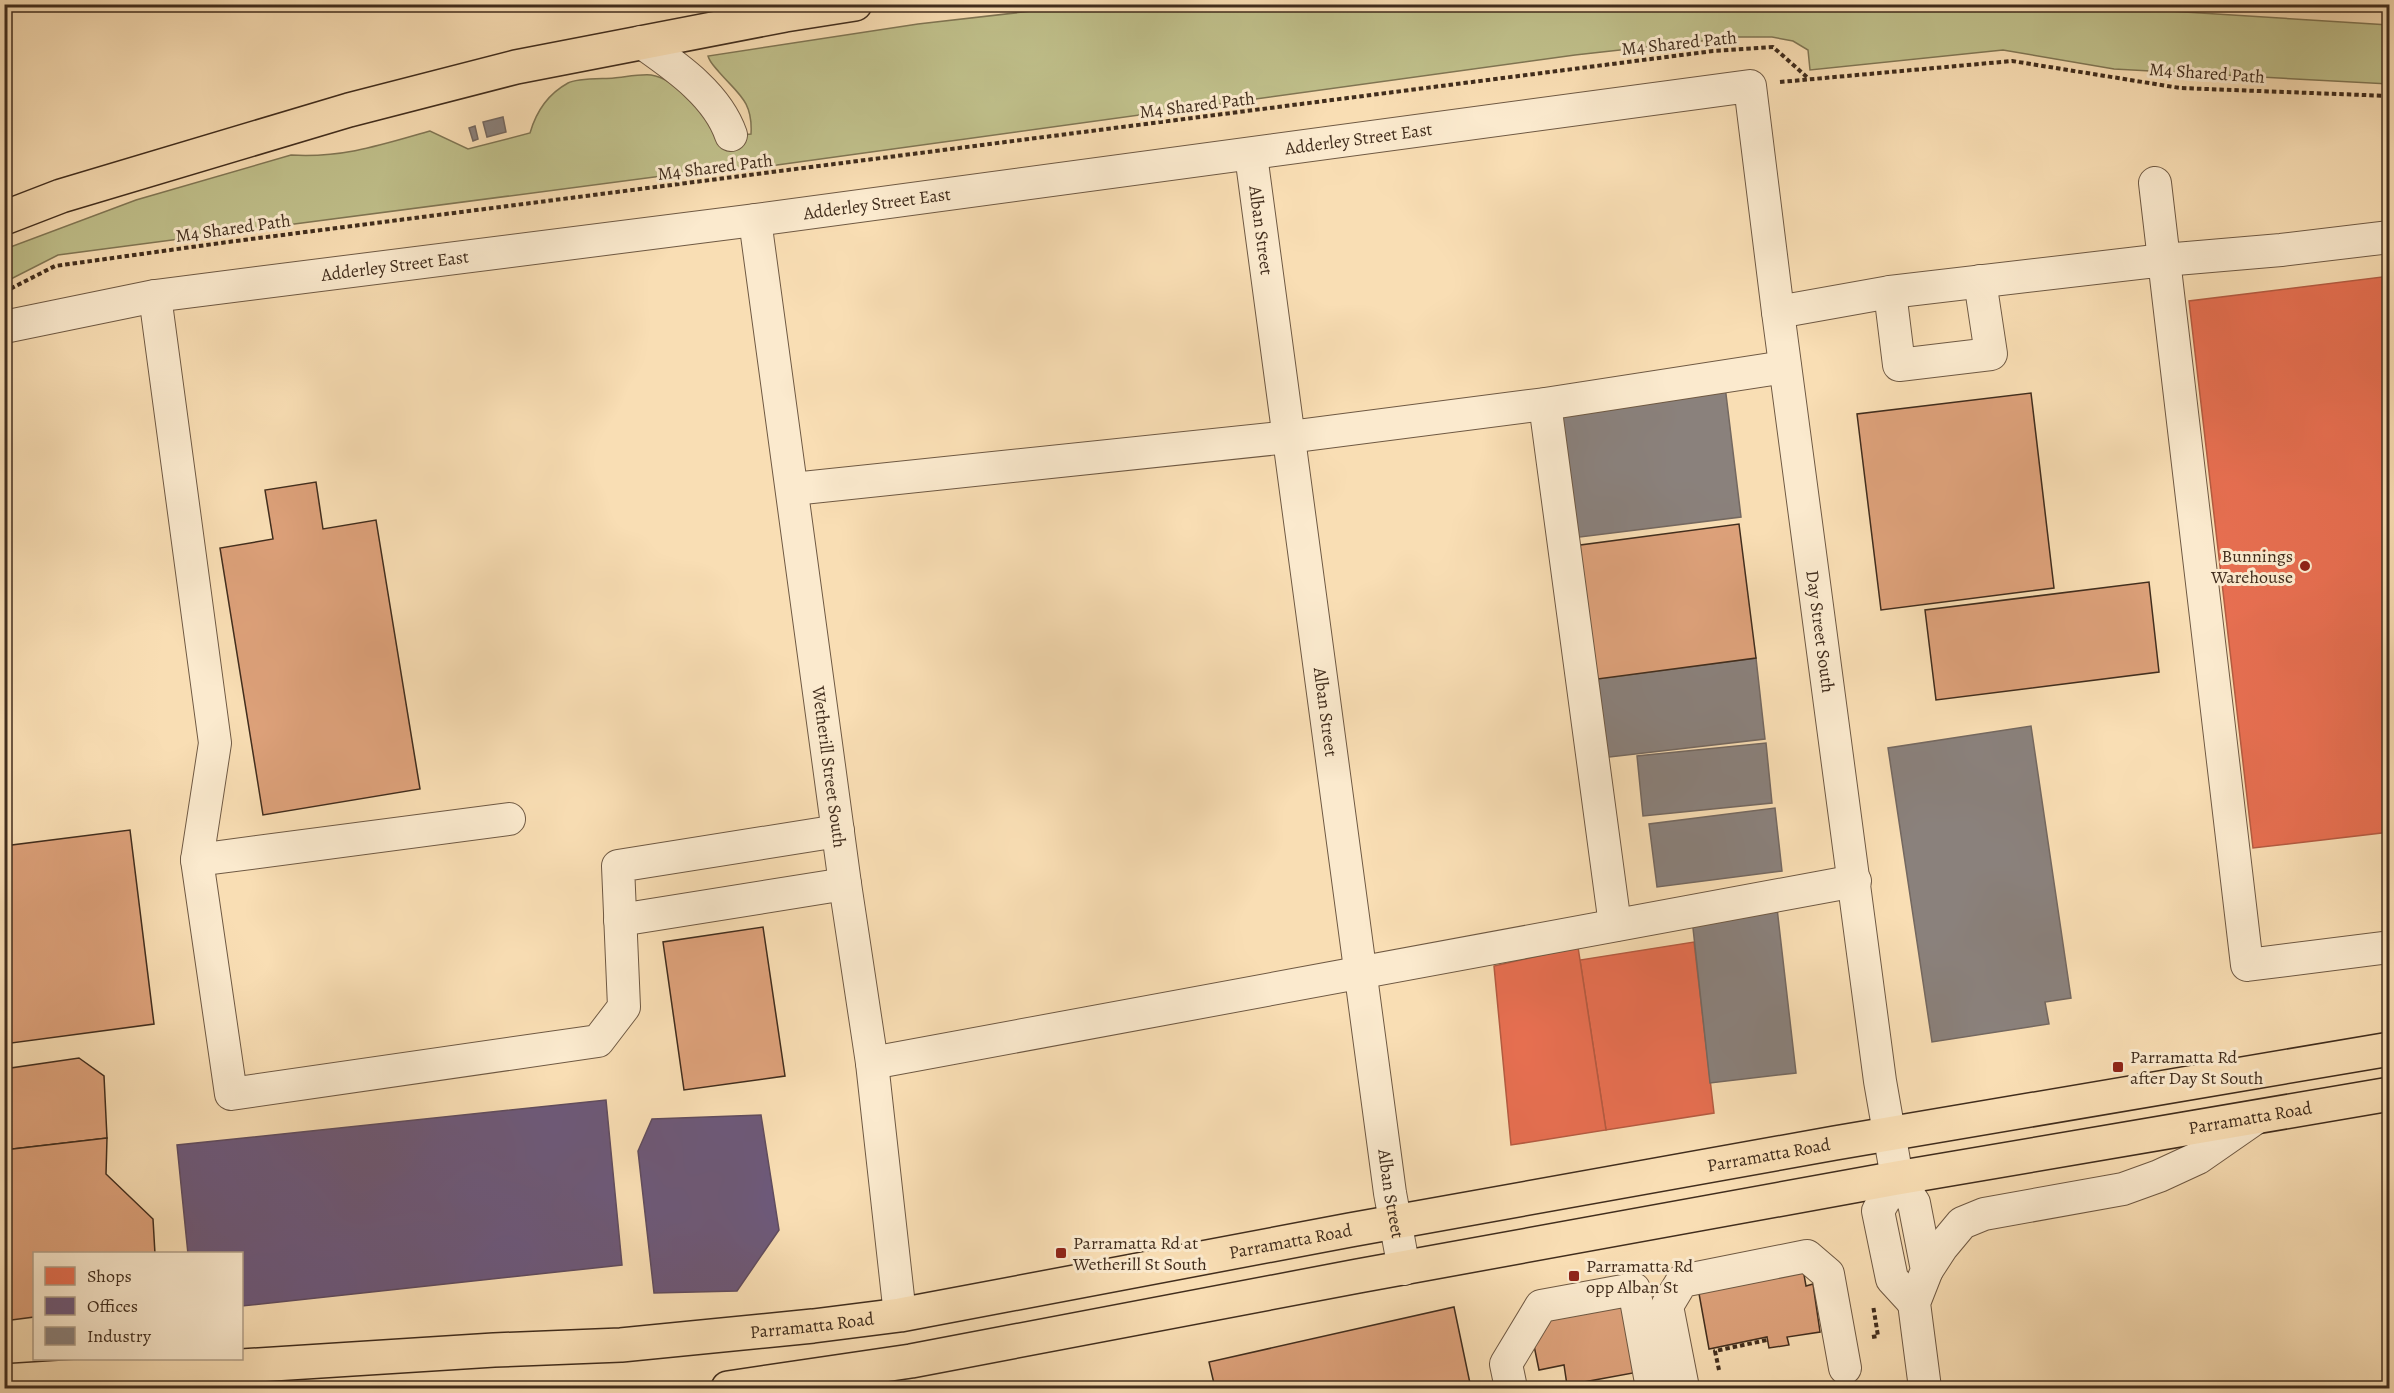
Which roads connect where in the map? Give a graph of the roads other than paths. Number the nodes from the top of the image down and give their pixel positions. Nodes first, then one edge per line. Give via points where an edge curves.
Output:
1 (855, 4) edge
2 (641, 42) junction
3 (1750, 86) joint
4 (349, 110) junction
5 (731, 135) dead end
6 (1251, 155) junction
7 (2155, 183) dead end
8 (4, 218) edge
9 (755, 220) junction
10 (4, 236) edge
11 (2390, 237) edge
12 (2164, 260) junction
13 (1980, 281) junction
14 (1890, 292) junction
15 (155, 296) junction
16 (1778, 312) junction
17 (4, 327) edge
18 (1785, 367) junction
19 (1545, 404) junction
20 (1289, 437) junction
21 (793, 489) junction
22 (509, 819) dead end
23 (838, 831) junction
24 (197, 860) junction
25 (1855, 881) junction
26 (845, 884) junction
27 (620, 920) junction
28 (1615, 925) junction
29 (2390, 947) edge
30 (1360, 972) junction
31 (2390, 1049) edge
32 (872, 1063) junction
33 (2390, 1094) edge
34 (2257, 1118) junction
35 (1890, 1134) junction
36 (1897, 1178) junction
37 (1395, 1223) junction
38 (1404, 1269) junction
39 (1927, 1270) junction
40 (1914, 1303) junction
41 (900, 1315) junction
42 (1845, 1368) dead end
43 (4, 1381) edge
44 (728, 1389) edge
45 (1511, 1389) edge
46 (1652, 1389) edge
47 (1683, 1389) edge
48 (1925, 1389) edge

1 - 2 highway
2 - 4 highway via 516,67
2 - 5 street via 693,82 725,118
3 - 6 street, Adderley Street East
3 - 16 street, Day Street South
4 - 8 highway via 61,196
4 - 10 highway
6 - 9 street, Adderley Street East
6 - 20 street, Alban Street
7 - 12 street
9 - 15 street, Adderley Street East
9 - 21 street, Wetherill Street South
11 - 12 street
12 - 13 street
12 - 29 street via 2247,965
13 - 14 street
13 - 14 street via 1991,354 1899,365
14 - 16 street
15 - 17 street, Adderley Street East
15 - 24 street via 215,743
16 - 18 street, Day Street South
18 - 19 street
18 - 25 street, Day Street South
19 - 20 street
19 - 28 street
20 - 21 street
20 - 30 street, Alban Street
21 - 23 street, Wetherill Street South
22 - 24 street
23 - 26 street, Wetherill Street South
23 - 27 street via 618,866
24 - 27 street via 231,1094 598,1041 624,1007
25 - 28 street
25 - 35 street, Day Street South
26 - 27 street
26 - 32 street, Wetherill Street South
28 - 30 street
30 - 32 street
30 - 37 street, Alban Street
31 - 35 highway, Parramatta Road
32 - 41 street, Wetherill Street South
33 - 34 highway, Parramatta Road
34 - 36 highway, Parramatta Road
34 - 39 street via 2198,1158 2123,1189 1984,1214 1962,1223
35 - 36 street, Day Street South
35 - 37 highway, Parramatta Road
36 - 38 highway, Parramatta Road
36 - 39 street via 1914,1203
36 - 40 street via 1878,1211 1892,1279
37 - 38 street, Alban Street
37 - 41 highway, Parramatta Road
38 - 44 highway, Parramatta Road via 911,1360
39 - 40 street
40 - 48 street
41 - 43 highway, Parramatta Road via 621,1345
42 - 47 street via 1828,1274 1807,1256 1682,1281 1667,1306
45 - 46 street via 1506,1364 1541,1306 1634,1289

